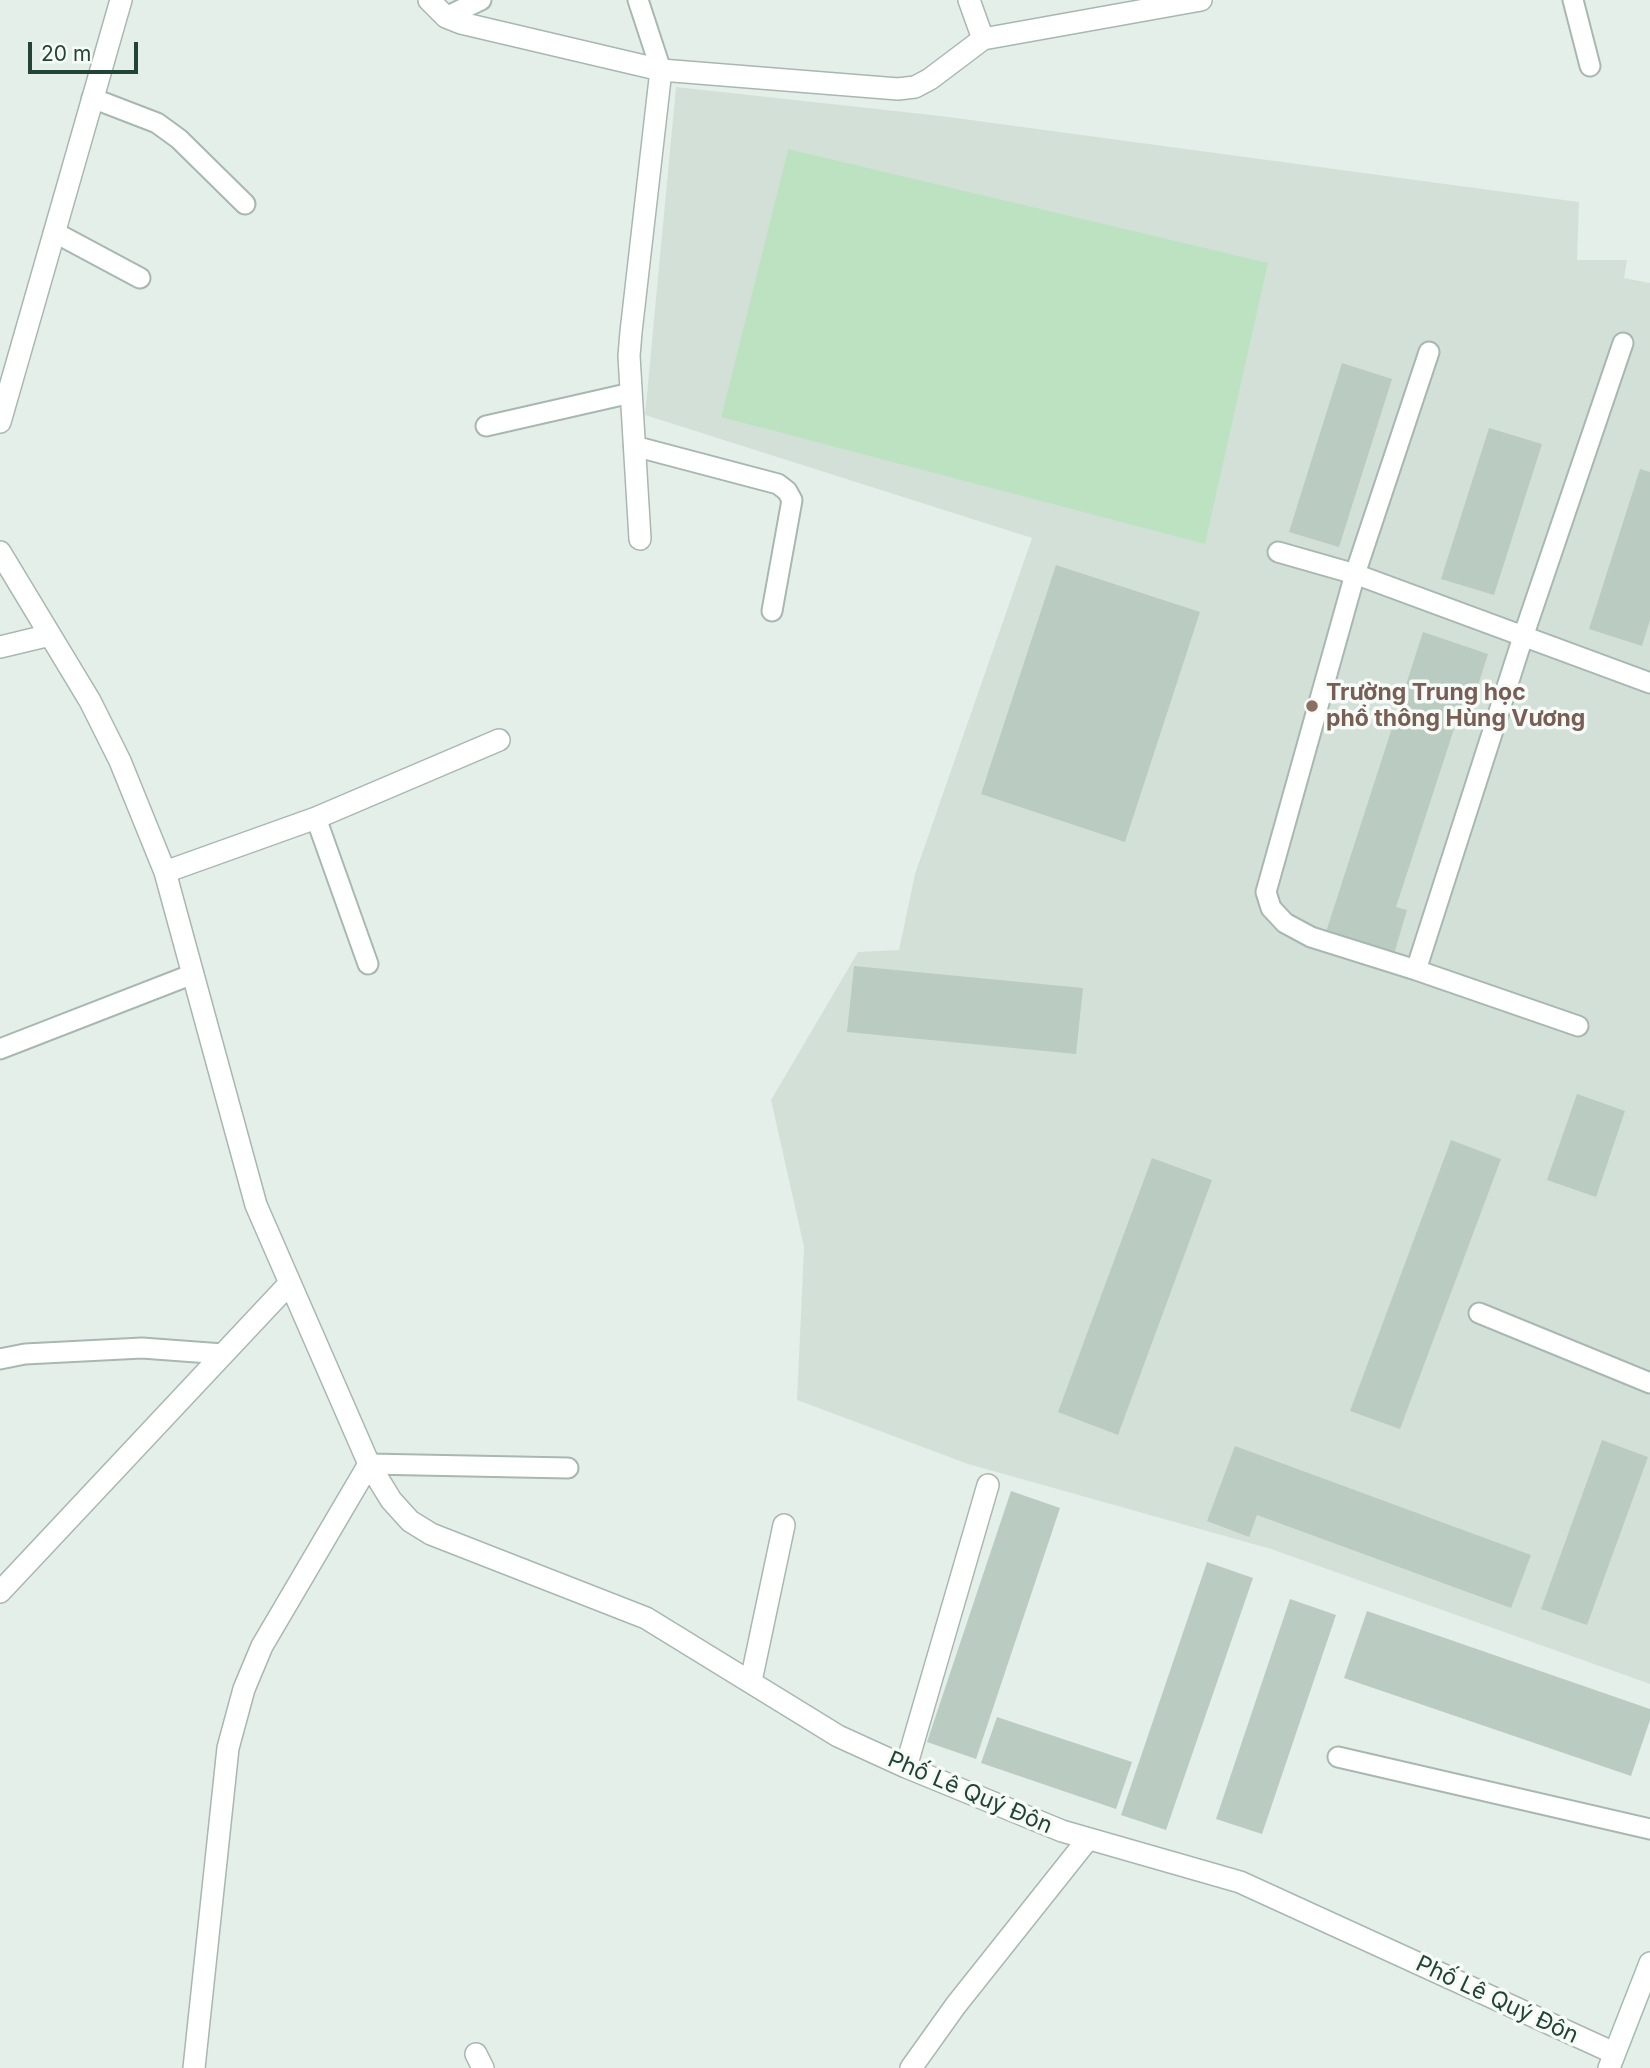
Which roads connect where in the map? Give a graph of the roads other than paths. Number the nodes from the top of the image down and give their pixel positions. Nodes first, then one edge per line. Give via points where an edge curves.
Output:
1 (121, 0) edge
2 (429, 0) edge
3 (481, 0) edge
4 (638, 0) edge
5 (969, 0) edge
6 (1201, 0) edge
7 (1573, 0) edge
8 (446, 17) junction
9 (983, 40) junction
10 (1590, 66) dead end
11 (661, 70) junction
12 (92, 98) junction
13 (245, 204) dead end
14 (54, 232) junction
15 (140, 278) dead end
16 (1623, 343) dead end
17 (1429, 352) dead end
18 (631, 393) junction
19 (0, 422) edge
20 (486, 426) dead end
21 (634, 446) junction
22 (640, 539) dead end
23 (0, 552) edge
24 (1278, 552) dead end
25 (1355, 574) junction
26 (772, 611) dead end
27 (50, 635) junction
28 (1523, 637) junction
29 (0, 648) edge
30 (1650, 683) edge
31 (499, 740) dead end
32 (316, 818) junction
33 (165, 872) junction
34 (368, 964) dead end
35 (1416, 970) junction
36 (192, 974) junction
37 (1578, 1026) dead end
38 (0, 1049) edge
39 (290, 1283) junction
40 (1479, 1313) dead end
41 (223, 1354) junction
42 (0, 1359) edge
43 (1650, 1383) edge
44 (369, 1464) junction
45 (568, 1468) dead end
46 (988, 1485) dead end
47 (784, 1525) dead end
48 (0, 1592) edge
49 (751, 1681) junction
50 (1338, 1757) dead end
51 (906, 1767) junction
52 (1650, 1829) edge
53 (1088, 1839) junction
54 (1650, 1963) edge
55 (1612, 2061) edge
56 (194, 2068) edge
57 (911, 2068) edge

1 - 12 street
2 - 8 street
3 - 8 lane
4 - 11 lane
5 - 9 street
6 - 9 street
7 - 10 lane
8 - 11 street
9 - 11 street via 930,79 898,89
11 - 18 street via 631,332
12 - 13 lane via 157,123
12 - 14 street
14 - 15 lane
14 - 19 street
16 - 28 lane
17 - 25 lane
18 - 20 lane
18 - 21 street
21 - 22 street
21 - 26 lane via 778,484 787,491 792,500
23 - 27 street, Phố Lê Quý Đôn
24 - 25 lane
25 - 28 lane
25 - 35 lane via 1266,892 1271,908 1285,923 1311,937
27 - 29 street
27 - 33 street, Phố Lê Quý Đôn via 120,761
28 - 30 lane
28 - 35 lane
31 - 32 street
32 - 33 street
32 - 34 lane
33 - 36 street, Phố Lê Quý Đôn
35 - 37 lane
36 - 38 lane
36 - 39 street, Phố Lê Quý Đôn via 250,1187
39 - 41 street
39 - 44 street, Phố Lê Quý Đôn
40 - 43 lane
41 - 42 lane via 142,1348
41 - 48 street
44 - 45 lane
44 - 49 street, Phố Lê Quý Đôn via 391,1500 410,1521 431,1534 646,1618
44 - 56 street via 262,1646 244,1689 228,1748
46 - 51 street
47 - 49 street
49 - 51 street, Phố Lê Quý Đôn via 838,1736
50 - 52 lane
51 - 53 street, Phố Lê Quý Đôn
53 - 55 street, Phố Lê Quý Đôn via 1240,1882
53 - 57 street
54 - 55 street

